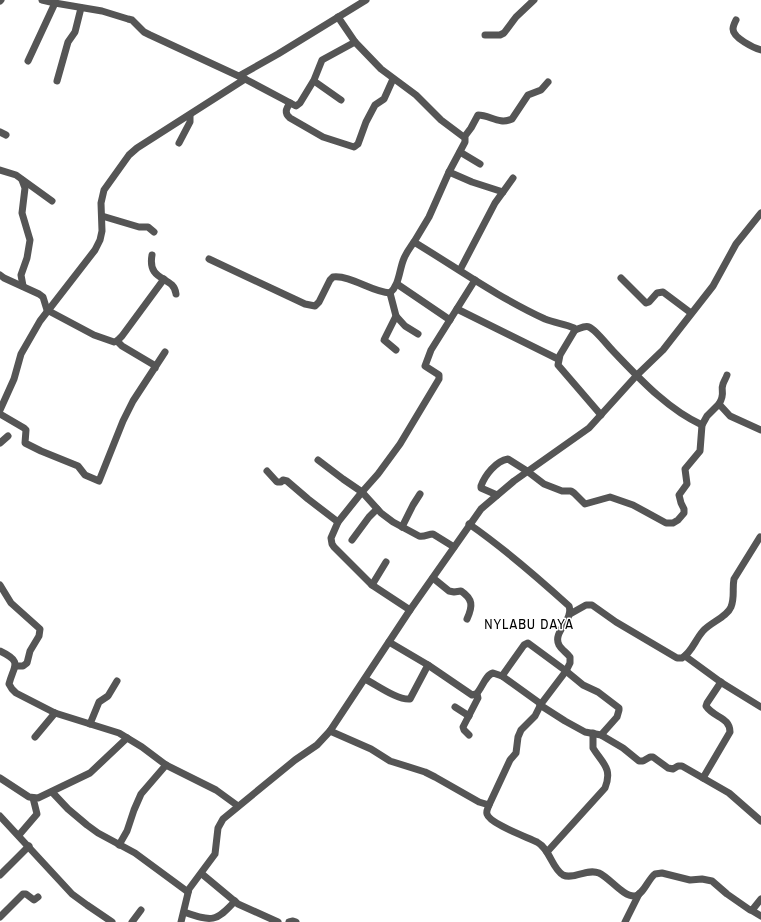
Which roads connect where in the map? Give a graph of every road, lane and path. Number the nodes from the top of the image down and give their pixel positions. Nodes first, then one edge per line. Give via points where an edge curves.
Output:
1 (42, 0) edge
2 (366, 0) edge
3 (534, 0) edge
4 (55, 3) junction
5 (81, 8) junction
6 (338, 17) junction
7 (736, 20) dead end
8 (485, 35) dead end
9 (355, 42) junction
10 (761, 50) edge
11 (28, 62) dead end
12 (242, 78) junction
13 (394, 79) junction
14 (57, 81) dead end
15 (314, 81) junction
16 (548, 82) dead end
17 (341, 100) dead end
18 (290, 103) junction
19 (190, 115) junction
20 (465, 136) junction
21 (179, 143) dead end
22 (460, 152) junction
23 (480, 164) dead end
24 (0, 170) edge
25 (449, 172) junction
26 (513, 178) dead end
27 (22, 180) junction
28 (503, 192) junction
29 (52, 201) dead end
30 (761, 213) edge
31 (102, 216) junction
32 (154, 232) dead end
33 (414, 242) junction
34 (152, 255) dead end
35 (209, 259) dead end
36 (460, 270) junction
37 (0, 275) edge
38 (621, 278) dead end
39 (164, 279) junction
40 (475, 280) junction
41 (397, 284) junction
42 (23, 286) junction
43 (390, 293) junction
44 (176, 294) dead end
45 (457, 309) junction
46 (47, 310) junction
47 (692, 313) junction
48 (396, 316) junction
49 (450, 320) junction
50 (575, 330) junction
51 (418, 334) dead end
52 (118, 341) junction
53 (396, 350) dead end
54 (165, 352) dead end
55 (558, 359) junction
56 (155, 368) junction
57 (727, 375) dead end
58 (637, 376) junction
59 (720, 404) junction
60 (0, 410) edge
61 (0, 414) edge
62 (601, 415) junction
63 (702, 425) junction
64 (761, 430) edge
65 (8, 436) dead end
66 (0, 444) edge
67 (318, 460) dead end
68 (267, 471) dead end
69 (527, 471) junction
70 (362, 492) junction
71 (420, 494) dead end
72 (497, 495) junction
73 (377, 509) junction
74 (338, 522) junction
75 (469, 524) junction
76 (402, 527) junction
77 (760, 537) edge
78 (352, 540) dead end
79 (454, 547) junction
80 (386, 562) dead end
81 (433, 578) junction
82 (0, 585) edge
83 (372, 585) junction
84 (410, 610) junction
85 (570, 614) junction
86 (467, 619) dead end
87 (389, 642) junction
88 (0, 651) edge
89 (685, 656) junction
90 (428, 665) junction
91 (16, 666) junction
92 (566, 671) junction
93 (502, 676) junction
94 (365, 679) junction
95 (117, 681) dead end
96 (721, 682) junction
97 (477, 694) junction
98 (541, 705) junction
99 (455, 707) dead end
100 (761, 707) edge
101 (55, 713) junction
102 (469, 716) junction
103 (90, 724) junction
104 (330, 731) junction
105 (593, 733) junction
106 (469, 735) dead end
107 (601, 735) junction
108 (35, 737) dead end
109 (127, 738) junction
110 (166, 765) junction
111 (0, 778) edge
112 (703, 778) junction
113 (52, 792) junction
114 (33, 798) junction
115 (488, 805) junction
116 (238, 806) junction
117 (0, 816) edge
118 (761, 821) edge
119 (19, 835) junction
120 (119, 844) junction
121 (29, 846) junction
122 (547, 852) junction
123 (202, 874) junction
124 (0, 875) edge
125 (188, 892) junction
126 (639, 894) junction
127 (38, 897) dead end
128 (761, 899) edge
129 (235, 901) junction
130 (140, 910) dead end
131 (751, 910) junction
132 (184, 912) junction
133 (761, 916) edge
134 (0, 917) edge
135 (112, 922) edge
136 (132, 922) edge
137 (181, 922) edge
138 (278, 922) edge
139 (289, 922) edge
140 (296, 922) edge
141 (625, 922) edge

1 - 4 street
2 - 6 street
3 - 8 street via 504,33
4 - 5 street
4 - 11 street
5 - 12 street via 128,18 144,32
5 - 14 street
6 - 9 street
6 - 12 street
7 - 10 street via 733,29 742,42
9 - 13 street
9 - 15 street via 322,60
12 - 18 street
12 - 19 street
13 - 18 street via 384,99 375,105 358,144 354,147 323,138 290,118 286,112
13 - 20 street via 416,95 441,120
15 - 17 street
15 - 18 street via 298,105
16 - 20 street via 541,90 528,95 512,119 496,121 480,114
19 - 21 street via 190,122
19 - 31 street via 129,155 104,190
20 - 22 street via 466,142
22 - 23 street
22 - 25 street
24 - 27 street via 16,175
25 - 28 street
25 - 33 street via 429,217
26 - 28 street
27 - 29 street
27 - 42 street via 25,188 22,213 30,240 21,275
28 - 36 street
30 - 47 street via 736,244 716,281
31 - 32 street via 139,227 148,227
31 - 46 street via 102,231 95,250
33 - 36 street
33 - 41 street via 403,261
34 - 39 street via 152,270
35 - 43 street via 305,304 315,306 333,277
36 - 40 street
37 - 42 street
38 - 47 street via 646,302 649,302 657,292 662,292
39 - 44 street via 175,288
39 - 52 street
40 - 45 street
40 - 50 street via 545,319 574,327
41 - 43 street
41 - 49 street
42 - 46 street via 41,295
43 - 48 street
45 - 49 street
45 - 55 street
46 - 52 street via 94,335
46 - 60 street via 21,354 14,379
47 - 58 street via 663,350
48 - 51 street via 405,326
48 - 53 street via 384,340
49 - 70 street via 425,365 440,375 439,379 400,444
50 - 55 street
50 - 58 street via 586,326 592,328
52 - 56 street
54 - 56 street
55 - 62 street via 560,369
56 - 61 street via 123,421 99,481 85,475 78,466 25,442 26,430
57 - 59 street via 722,387 724,393
58 - 62 street
58 - 63 street via 678,411
59 - 63 street via 707,416
59 - 64 street via 730,416
62 - 69 street via 578,436
63 - 69 street via 700,451 686,466 687,484 679,495 684,513 673,523 666,523 632,505 610,497 585,504 571,491 562,491 544,484
65 - 66 street
67 - 70 street
68 - 74 street via 277,482 287,481
69 - 72 street
69 - 72 street via 508,459 500,462 488,473 481,486 484,490
70 - 73 street
70 - 74 street
71 - 76 street
72 - 75 street
73 - 76 street
73 - 78 street
74 - 83 street via 331,538 332,544
75 - 79 street
75 - 85 street via 496,542 569,606
76 - 79 street via 423,537 433,534
77 - 89 street via 734,579 734,600 729,611 704,630
79 - 81 street
80 - 83 street
81 - 84 street
81 - 86 street via 450,591 461,591 469,596 471,609
82 - 91 street via 11,603 40,629 27,663
83 - 84 street
84 - 87 street
85 - 89 street via 586,605 592,605 677,658
85 - 92 street via 558,640 559,645 570,657
87 - 90 street
87 - 94 street
88 - 91 street via 12,658
89 - 96 street
90 - 94 street via 410,699 397,696
90 - 97 street via 467,692
91 - 101 street via 9,684 12,689
92 - 93 street via 526,643
92 - 98 street
92 - 107 street via 619,709 617,717
93 - 97 street via 490,673
93 - 98 street
94 - 104 street
95 - 103 street via 108,696 99,702
96 - 100 street
96 - 112 street via 706,706 727,722 730,732
97 - 102 street via 478,698
98 - 105 street via 565,721
98 - 115 street via 520,733 516,752
99 - 102 street
101 - 103 street
101 - 108 street
102 - 106 street via 463,727
103 - 109 street via 112,730
104 - 115 street via 390,761 430,775
104 - 116 street via 317,745
105 - 107 street
105 - 122 street via 593,748 606,764 608,783
107 - 112 street via 624,748 639,761 643,762 653,757 668,768 682,766
109 - 110 street
109 - 113 street via 90,773
110 - 116 street via 216,790
110 - 120 street via 141,794 127,831
111 - 114 street
112 - 118 street via 729,793
113 - 114 street
113 - 120 street via 87,825
114 - 119 street via 37,814
115 - 122 street via 487,815 491,820 539,843
116 - 123 street via 220,824 215,854
117 - 119 street
119 - 121 street
120 - 125 street
121 - 124 street
121 - 135 street via 78,899
122 - 126 street via 562,875 598,872 627,894
123 - 125 street
123 - 129 street
125 - 132 street
126 - 131 street via 655,874 690,880 708,879
126 - 141 street
127 - 134 street via 34,900 22,894
128 - 131 street
129 - 132 street via 216,920 200,919
129 - 138 street
130 - 136 street
131 - 133 street
132 - 137 street
139 - 140 street

